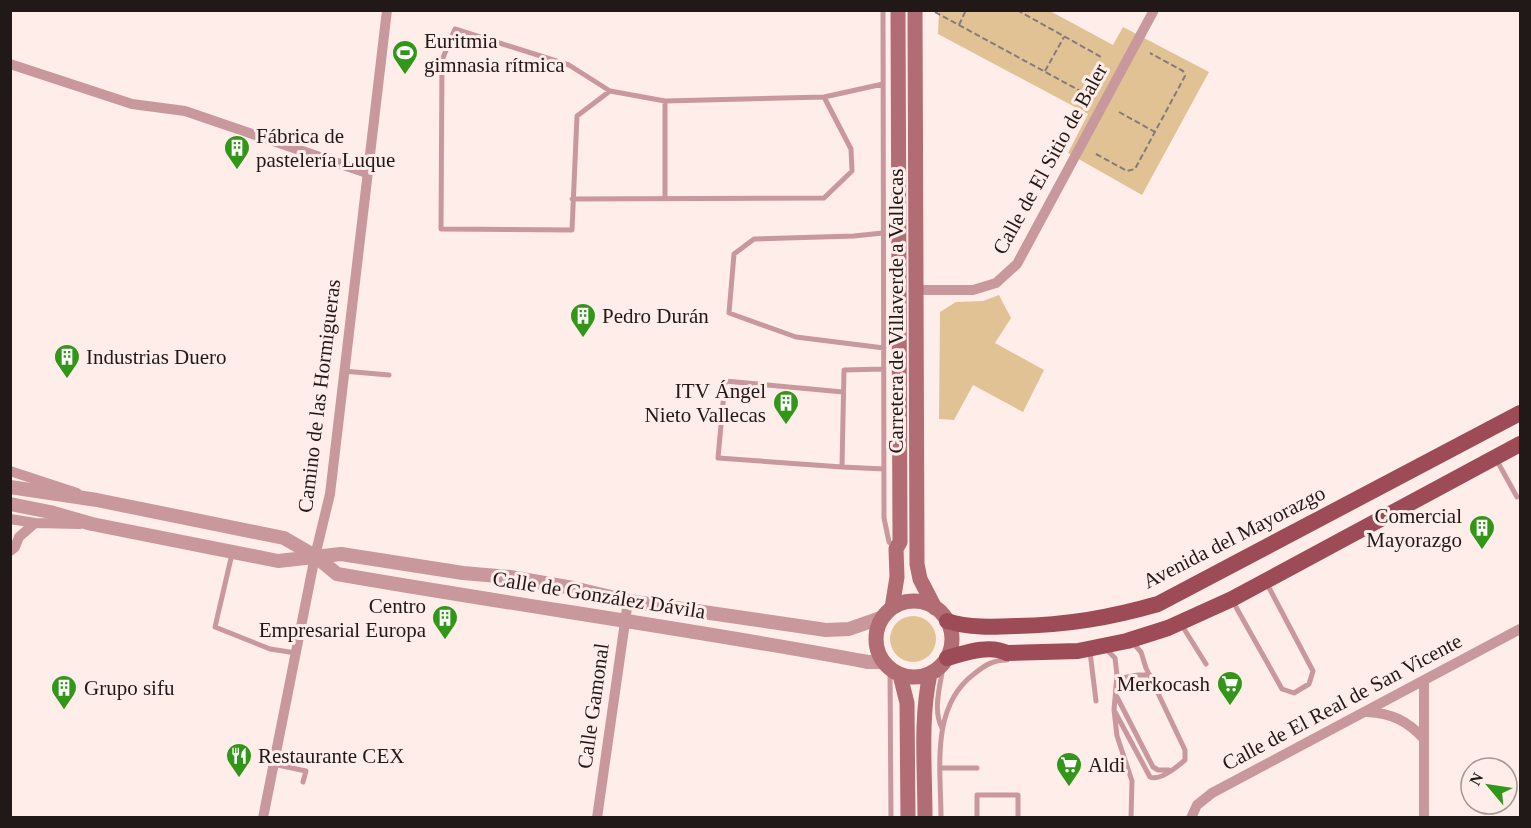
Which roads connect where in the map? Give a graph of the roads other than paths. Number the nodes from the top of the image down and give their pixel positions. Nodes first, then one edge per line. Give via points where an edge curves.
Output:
1 (387, 10) edge
2 (883, 10) edge
3 (898, 10) edge
4 (915, 10) edge
5 (1154, 10) edge
6 (10, 64) edge
7 (884, 84) junction
8 (610, 91) junction
9 (824, 97) junction
10 (665, 101) junction
11 (367, 173) junction
12 (665, 198) junction
13 (573, 199) junction
14 (884, 233) junction
15 (917, 290) junction
16 (884, 348) junction
17 (884, 369) junction
18 (343, 371) junction
19 (389, 375) dead end
20 (843, 392) junction
21 (1521, 413) edge
22 (1521, 444) edge
23 (1495, 457) junction
24 (842, 467) junction
25 (884, 469) junction
26 (10, 471) edge
27 (10, 487) edge
28 (1517, 497) dead end
29 (97, 500) junction
30 (10, 504) edge
31 (10, 519) edge
32 (34, 523) junction
33 (92, 524) junction
34 (897, 549) junction
35 (10, 551) edge
36 (233, 552) junction
37 (315, 556) junction
38 (1265, 581) junction
39 (1232, 599) junction
40 (628, 601) junction
41 (935, 608) junction
42 (888, 613) junction
43 (625, 621) junction
44 (947, 621) junction
45 (1180, 623) junction
46 (1521, 629) edge
47 (1127, 641) junction
48 (1096, 648) junction
49 (296, 654) junction
50 (945, 660) junction
51 (1007, 660) dead end
52 (1206, 664) dead end
53 (891, 669) junction
54 (930, 674) junction
55 (1150, 675) junction
56 (1117, 679) junction
57 (1424, 680) junction
58 (1116, 695) junction
59 (1096, 701) dead end
60 (1114, 710) junction
61 (1365, 712) junction
62 (942, 728) junction
63 (1424, 739) junction
64 (273, 764) junction
65 (941, 768) junction
66 (977, 768) dead end
67 (1169, 770) junction
68 (303, 782) dead end
69 (262, 818) edge
70 (597, 818) edge
71 (891, 818) edge
72 (908, 818) edge
73 (925, 818) edge
74 (941, 818) edge
75 (977, 818) edge
76 (1018, 818) edge
77 (1131, 818) edge
78 (1191, 818) edge
79 (1424, 818) edge

1 - 11 street, Camino de las Hormigueras
2 - 7 lane
3 - 34 main road, Carretera de Villaverde a Vallecas
4 - 15 main road, Carretera de Villaverde a Vallecas
5 - 15 street, Calle de El Sitio de Baler via 1017,264 996,283 973,290
6 - 11 street via 132,104 185,111
7 - 9 lane
7 - 14 lane
8 - 10 lane
8 - 13 lane via 577,116
8 - 13 lane via 569,65 455,29 442,60 441,229 572,230
9 - 10 lane
9 - 12 lane via 851,148 852,171 824,198
10 - 12 lane
11 - 18 street, Camino de las Hormigueras
12 - 13 lane
14 - 16 lane
14 - 16 lane via 754,239 734,254 729,313 796,336
15 - 41 main road, Carretera de Villaverde a Vallecas via 917,564
16 - 17 lane
17 - 20 lane via 844,370
17 - 25 lane
18 - 19 lane
18 - 37 street, Camino de las Hormigueras via 330,494
20 - 24 lane
20 - 24 lane via 725,381 718,458
21 - 44 main road, Avenida del Mayorazgo via 1158,604 1110,617 1054,625 976,627
22 - 23 main road
23 - 28 lane
23 - 38 main road
24 - 25 lane
25 - 34 lane via 885,526 889,542
26 - 29 street, Calle de González Dávila
27 - 29 street, Calle de González Dávila
29 - 37 street, Calle de González Dávila via 284,538
30 - 33 street, Calle de González Dávila
31 - 32 street
32 - 33 street
32 - 35 street
33 - 36 street, Calle de González Dávila
34 - 42 main road, Carretera de Villaverde a Vallecas via 897,577
36 - 37 street, Calle de González Dávila via 278,561
36 - 49 lane via 215,627 270,649
37 - 40 street, Calle de González Dávila via 341,554 510,577
37 - 43 street, Calle de González Dávila via 337,574
37 - 49 street, Camino de las Hormigueras
38 - 39 main road
38 - 39 lane via 1313,671 1309,684 1294,693 1282,689
39 - 45 main road
40 - 42 street, Calle de González Dávila via 832,630 857,627
40 - 43 street, Calle Gamonal
41 - 42 main road via 914,601
41 - 44 main road
42 - 53 main road via 877,628 875,640
43 - 53 street, Calle de González Dávila
43 - 70 street, Calle Gamonal
44 - 50 main road via 951,646
45 - 47 main road
45 - 52 lane
46 - 57 street, Calle de El Real de San Vicente
47 - 48 main road
47 - 55 lane via 1138,647
48 - 50 main road via 1007,653 981,650
48 - 56 lane via 1112,653
48 - 59 lane
49 - 64 street, Camino de las Hormigueras
50 - 54 main road
50 - 62 lane via 938,714
51 - 62 lane via 989,663 960,685 948,705
53 - 54 main road via 910,677
53 - 71 lane
53 - 72 main road via 907,703
54 - 73 main road via 924,722
55 - 56 lane
55 - 67 lane via 1186,753 1182,763
56 - 58 lane
57 - 61 street, Calle de El Real de San Vicente
57 - 63 street
58 - 60 lane
58 - 67 lane via 1153,767
60 - 67 lane via 1147,774 1158,779
60 - 77 lane via 1117,736 1132,781
61 - 63 street via 1399,718
61 - 78 street, Calle de El Real de San Vicente via 1203,799
62 - 65 lane
63 - 79 street
64 - 68 lane via 306,771
64 - 69 street, Camino de las Hormigueras
65 - 66 lane
65 - 74 lane
75 - 76 lane via 977,795 998,795 1018,795

